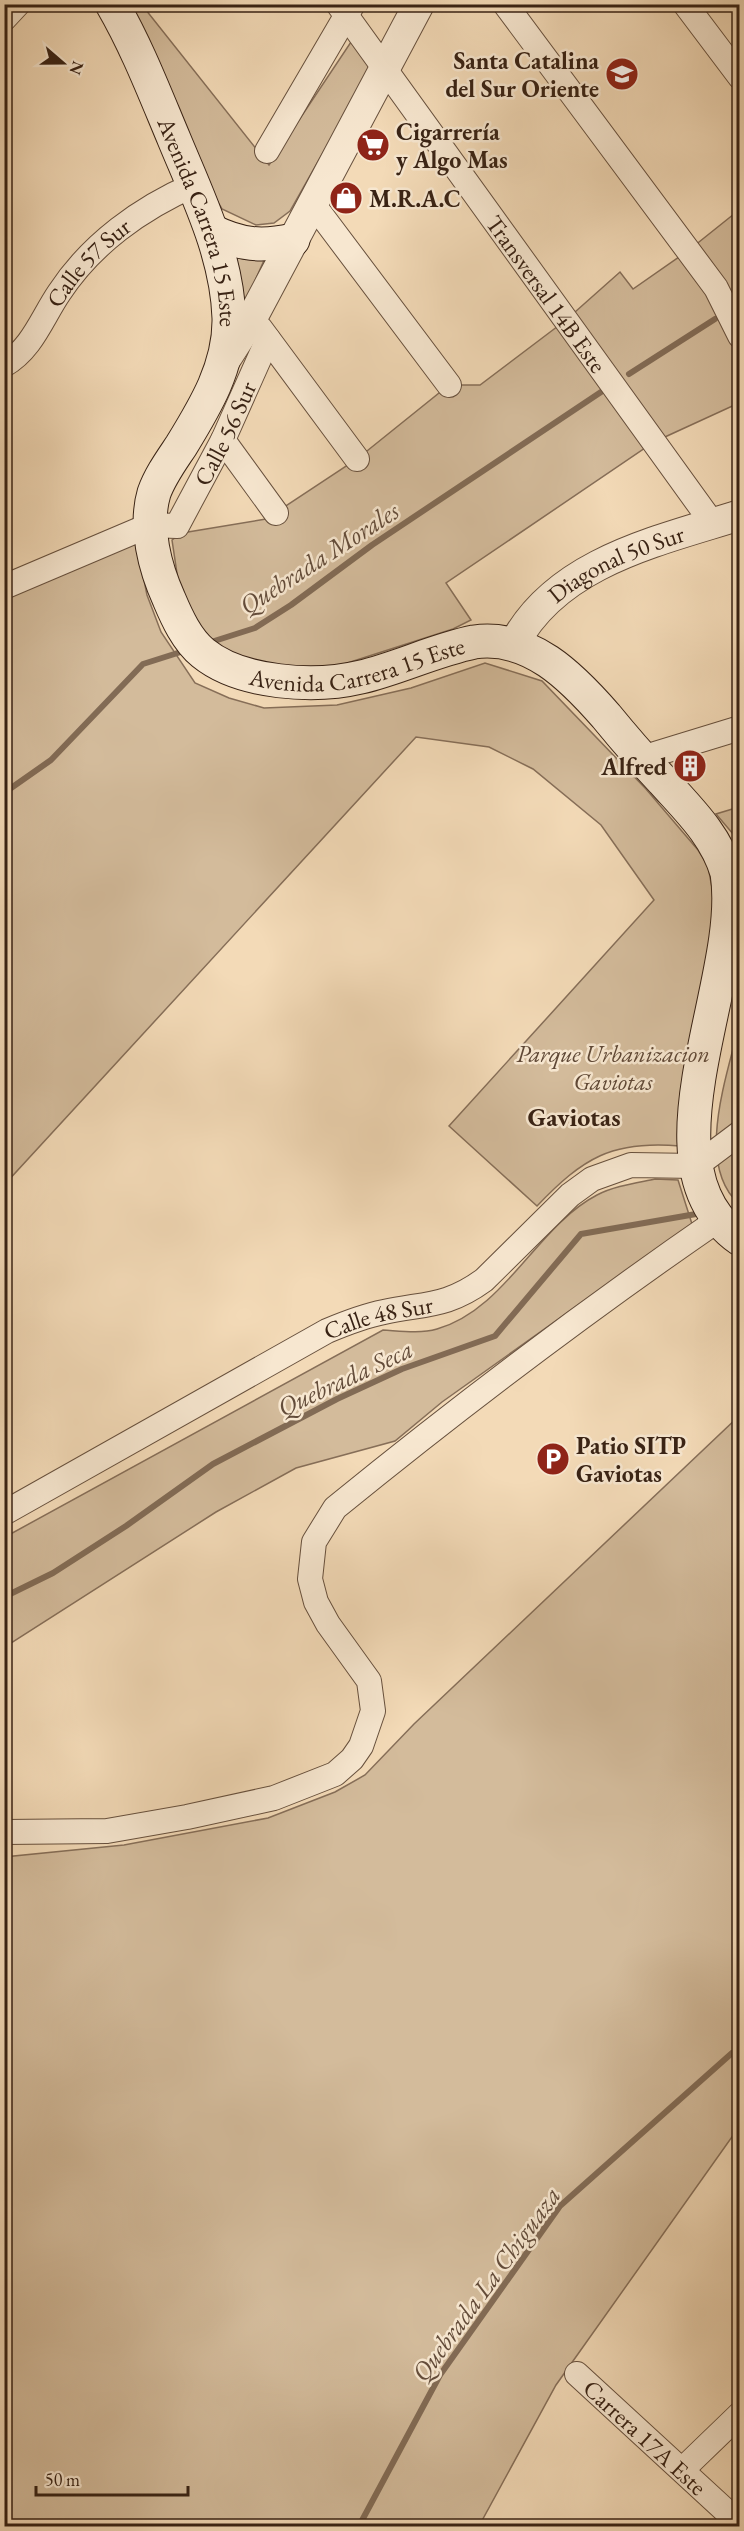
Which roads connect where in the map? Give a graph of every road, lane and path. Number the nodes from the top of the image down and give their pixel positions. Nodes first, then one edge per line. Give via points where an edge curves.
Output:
1 (18, 4) edge
2 (112, 4) edge
3 (419, 4) edge
4 (505, 4) edge
5 (685, 4) edge
6 (346, 8) edge
7 (4, 19) edge
8 (384, 70) junction
9 (740, 77) edge
10 (267, 151) dead end
11 (194, 186) junction
12 (313, 204) junction
13 (212, 231) junction
14 (293, 240) junction
15 (260, 328) junction
16 (740, 336) edge
17 (223, 363) junction
18 (4, 365) edge
19 (449, 385) dead end
20 (223, 440) junction
21 (357, 459) dead end
22 (276, 513) dead end
23 (726, 519) edge
24 (164, 526) junction
25 (4, 587) edge
26 (514, 644) junction
27 (740, 728) edge
28 (642, 758) junction
29 (740, 1133) edge
30 (696, 1166) junction
31 (729, 1230) edge
32 (4, 1513) edge
33 (4, 1832) edge
34 (577, 2374) dead end
35 (740, 2414) edge
36 (683, 2469) junction
37 (740, 2524) edge

1 - 7 street
2 - 11 main road, Avenida Carrera 15 Este
3 - 8 street, Calle 56 Sur
4 - 16 street via 689,250 727,306
5 - 9 street
6 - 8 street, Transversal 14B Este
6 - 10 street
8 - 12 street, Calle 56 Sur
8 - 23 street, Transversal 14B Este
11 - 13 main road, Avenida Carrera 15 Este
11 - 18 street, Calle 57 Sur via 138,214 103,243 60,291 26,347
12 - 14 street, Calle 56 Sur
12 - 19 street
13 - 14 main road via 251,245
13 - 17 main road, Avenida Carrera 15 Este via 227,291 229,320
14 - 15 street, Calle 56 Sur
15 - 17 street, Calle 56 Sur
15 - 20 street, Calle 56 Sur
15 - 21 street
17 - 24 main road, Avenida Carrera 15 Este via 201,412 159,481 151,507
20 - 22 street
20 - 24 street, Calle 56 Sur
23 - 26 street, Diagonal 50 Sur via 588,570 568,582 532,615
24 - 25 street
24 - 26 main road, Avenida Carrera 15 Este via 159,572 177,617 195,644 239,671 319,683 359,677 474,642
26 - 28 main road, Avenida Carrera 15 Este via 565,674
27 - 28 street
28 - 30 main road, Avenida Carrera 15 Este via 709,834 722,856 732,890 732,945 702,1101
29 - 30 street
30 - 31 main road, Avenida Carrera 15 Este via 707,1204
30 - 32 street, Calle 48 Sur via 645,1164 604,1172 570,1195 470,1290 440,1304 366,1316 327,1331
31 - 33 street via 638,1275 471,1399 335,1508 321,1527 310,1556 316,1602 327,1624 369,1681 373,1704 362,1746 335,1774 274,1798 127,1829
34 - 36 street, Carrera 17A Este
35 - 36 street
36 - 37 street, Carrera 17A Este

